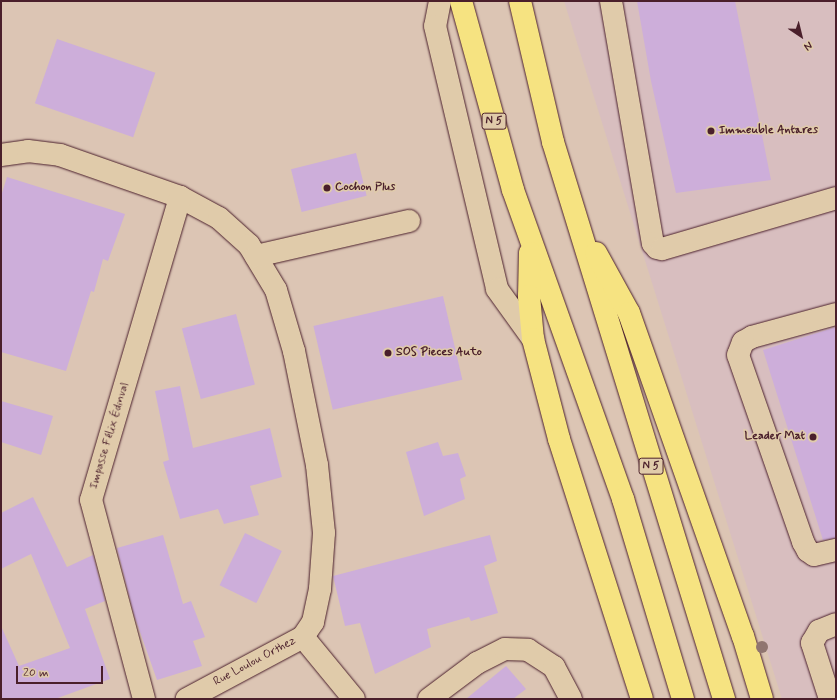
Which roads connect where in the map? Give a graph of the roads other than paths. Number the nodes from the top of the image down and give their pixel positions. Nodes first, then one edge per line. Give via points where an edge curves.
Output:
1 (440, 1) edge
2 (461, 1) edge
3 (520, 1) edge
4 (611, 1) edge
5 (1, 155) edge
6 (180, 197) junction
7 (836, 198) edge
8 (409, 221) dead end
9 (582, 232) junction
10 (530, 240) junction
11 (256, 256) junction
12 (836, 314) edge
13 (533, 338) junction
14 (836, 550) edge
15 (836, 624) edge
16 (303, 637) junction
17 (144, 699) edge
18 (187, 699) edge
19 (354, 699) edge
20 (429, 699) edge
21 (571, 699) edge
22 (642, 699) edge
23 (683, 699) edge
24 (724, 699) edge
25 (762, 699) edge
26 (830, 699) edge

1 - 13 street via 435,26 497,289
2 - 10 highway, N 5
3 - 9 highway, N 5 via 553,142
4 - 7 street via 652,242 657,248 662,249
5 - 6 street via 28,151 60,155
6 - 11 street via 219,218 250,246
6 - 17 street, Impasse Félix Édinval via 91,500
8 - 11 street
9 - 24 highway, N 5 via 658,490
9 - 25 highway via 608,272 629,313 743,636
10 - 13 highway via 529,296
10 - 23 highway, N 5 via 623,499
11 - 16 street via 276,290 294,351 317,465 324,534 320,589 313,622
12 - 14 street via 752,337 743,342 738,355 803,542 814,555
13 - 22 highway via 559,439
15 - 26 street via 819,631 812,643
16 - 18 street, Rue Loulou Orthez
16 - 19 street
20 - 21 street via 477,663 505,649 528,650 554,667

